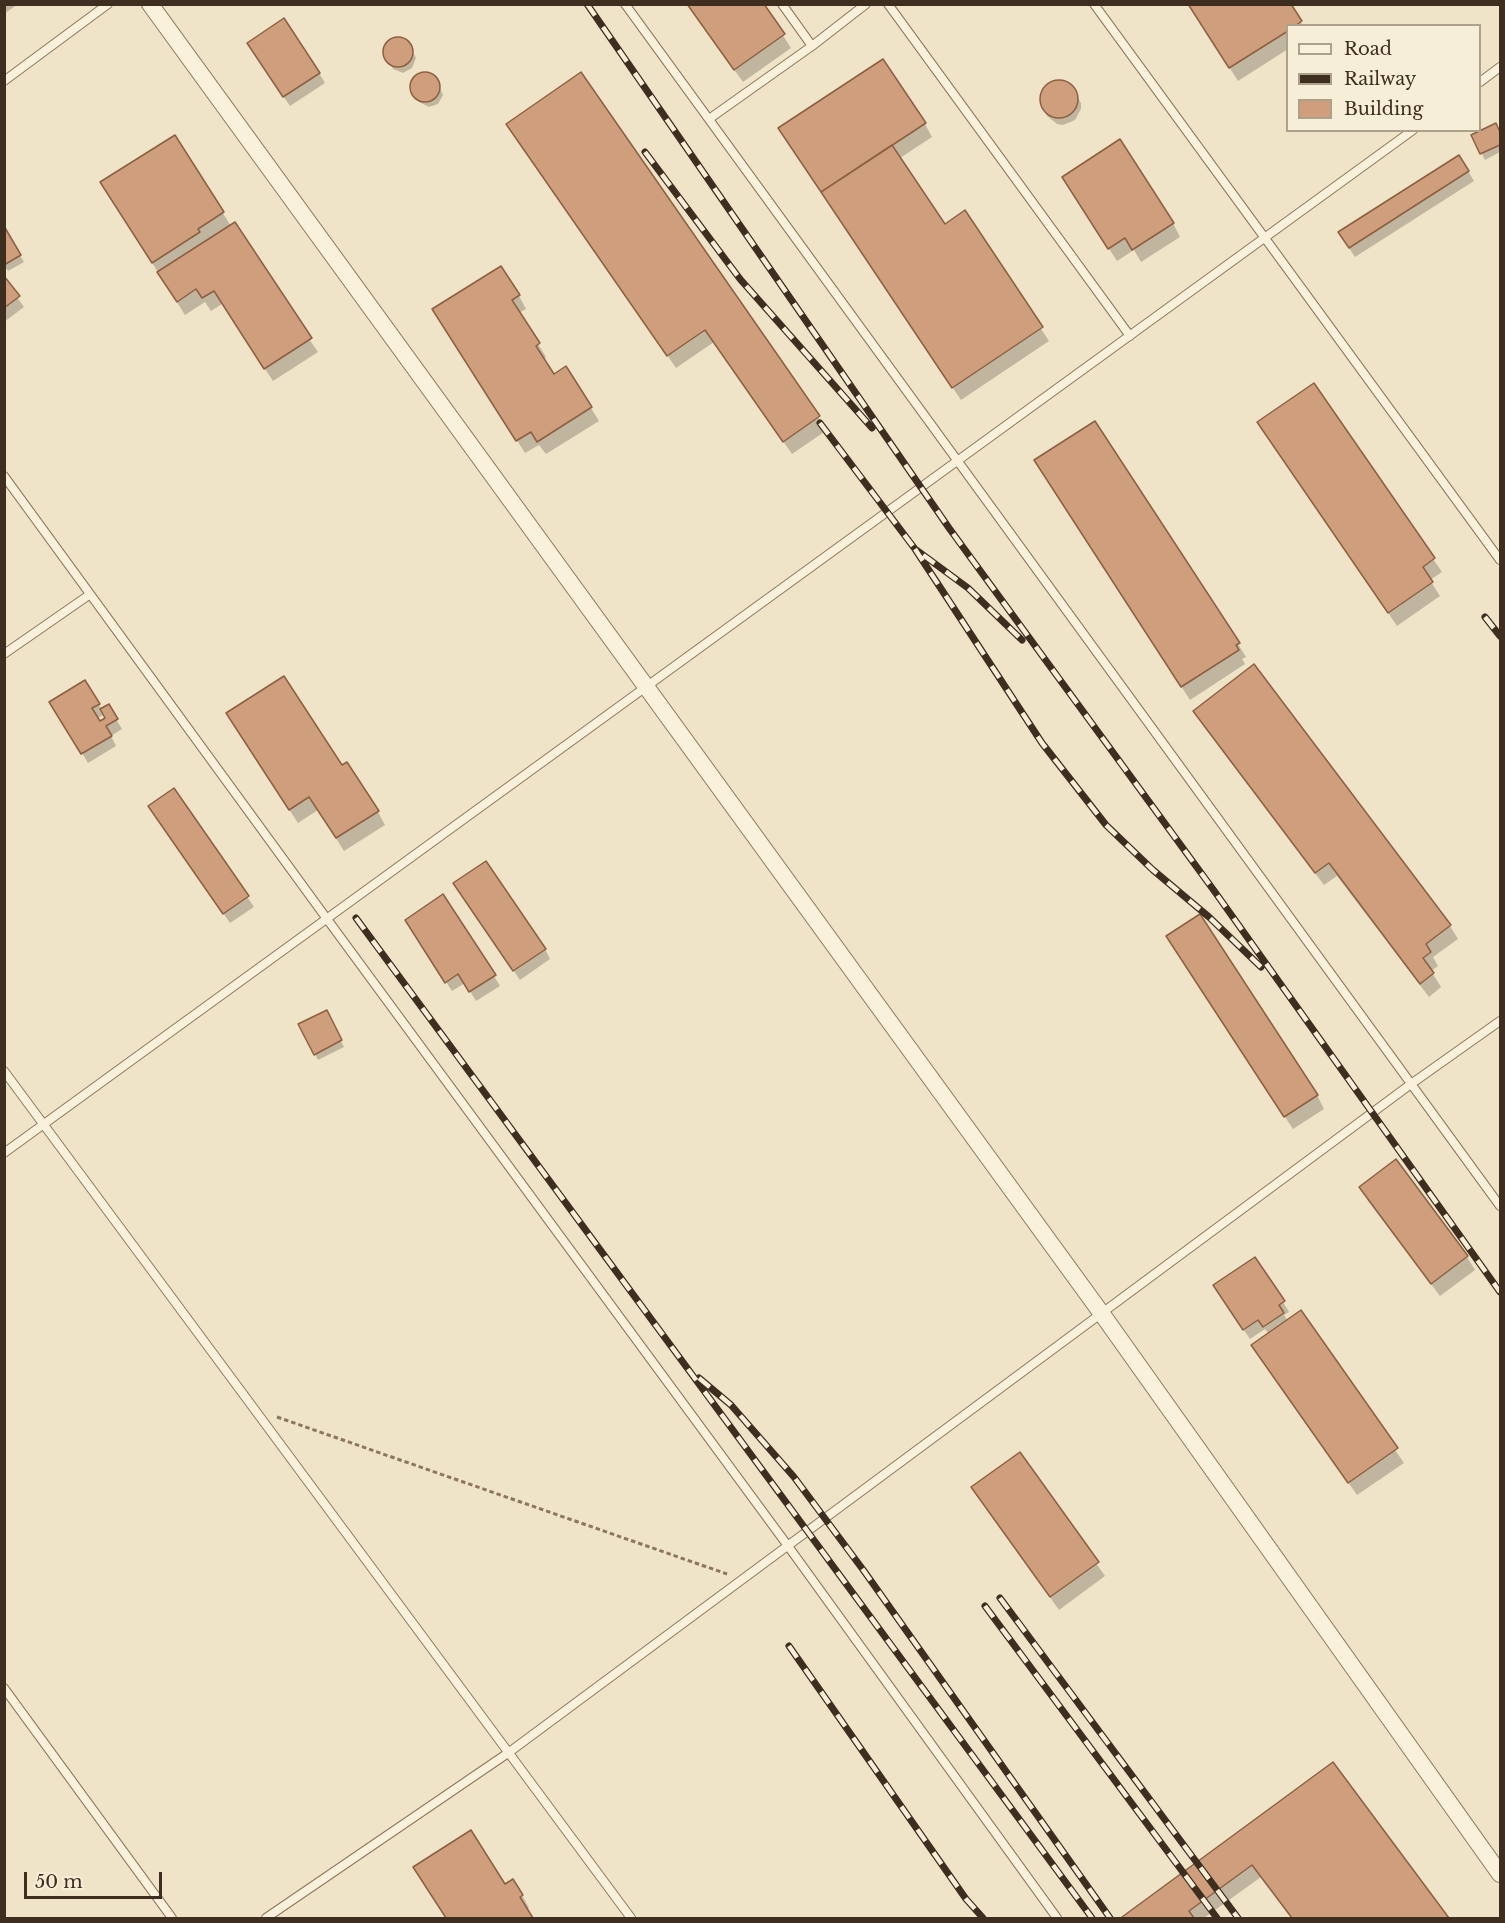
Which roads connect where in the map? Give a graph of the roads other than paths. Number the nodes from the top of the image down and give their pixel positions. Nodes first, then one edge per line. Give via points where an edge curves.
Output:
1 (108, 4) edge
2 (150, 4) edge
3 (625, 4) edge
4 (782, 4) edge
5 (866, 4) edge
6 (888, 4) edge
7 (1094, 4) edge
8 (812, 46) junction
9 (1500, 67) edge
10 (4, 81) edge
11 (1481, 81) edge
12 (708, 119) junction
13 (1410, 132) edge
14 (1265, 238) junction
15 (1130, 336) junction
16 (958, 461) junction
17 (4, 476) edge
18 (1500, 560) edge
19 (89, 595) junction
20 (4, 654) edge
21 (646, 687) junction
22 (327, 919) junction
23 (1500, 1021) edge
24 (4, 1071) edge
25 (1412, 1084) junction
26 (43, 1125) junction
27 (4, 1153) edge
28 (1500, 1206) edge
29 (1102, 1314) junction
30 (788, 1546) junction
31 (4, 1688) edge
32 (508, 1753) junction
33 (1500, 1874) edge
34 (172, 1918) edge
35 (266, 1918) edge
36 (631, 1918) edge
37 (1057, 1918) edge

1 - 10 lane
2 - 21 street
3 - 12 lane
4 - 8 lane
5 - 8 lane
6 - 15 lane
7 - 14 lane
8 - 12 lane
9 - 11 lane
12 - 16 lane
13 - 14 lane
14 - 15 lane
14 - 18 lane
15 - 16 lane
16 - 21 lane
16 - 25 lane
17 - 19 lane
19 - 20 lane
19 - 22 lane
21 - 22 lane
21 - 29 street
22 - 26 lane
22 - 30 lane
23 - 25 lane
24 - 26 lane
25 - 28 lane
25 - 29 lane
26 - 27 lane
26 - 32 lane
29 - 30 lane
29 - 33 street
30 - 32 lane
30 - 37 lane
31 - 34 lane
32 - 35 lane
32 - 36 lane

